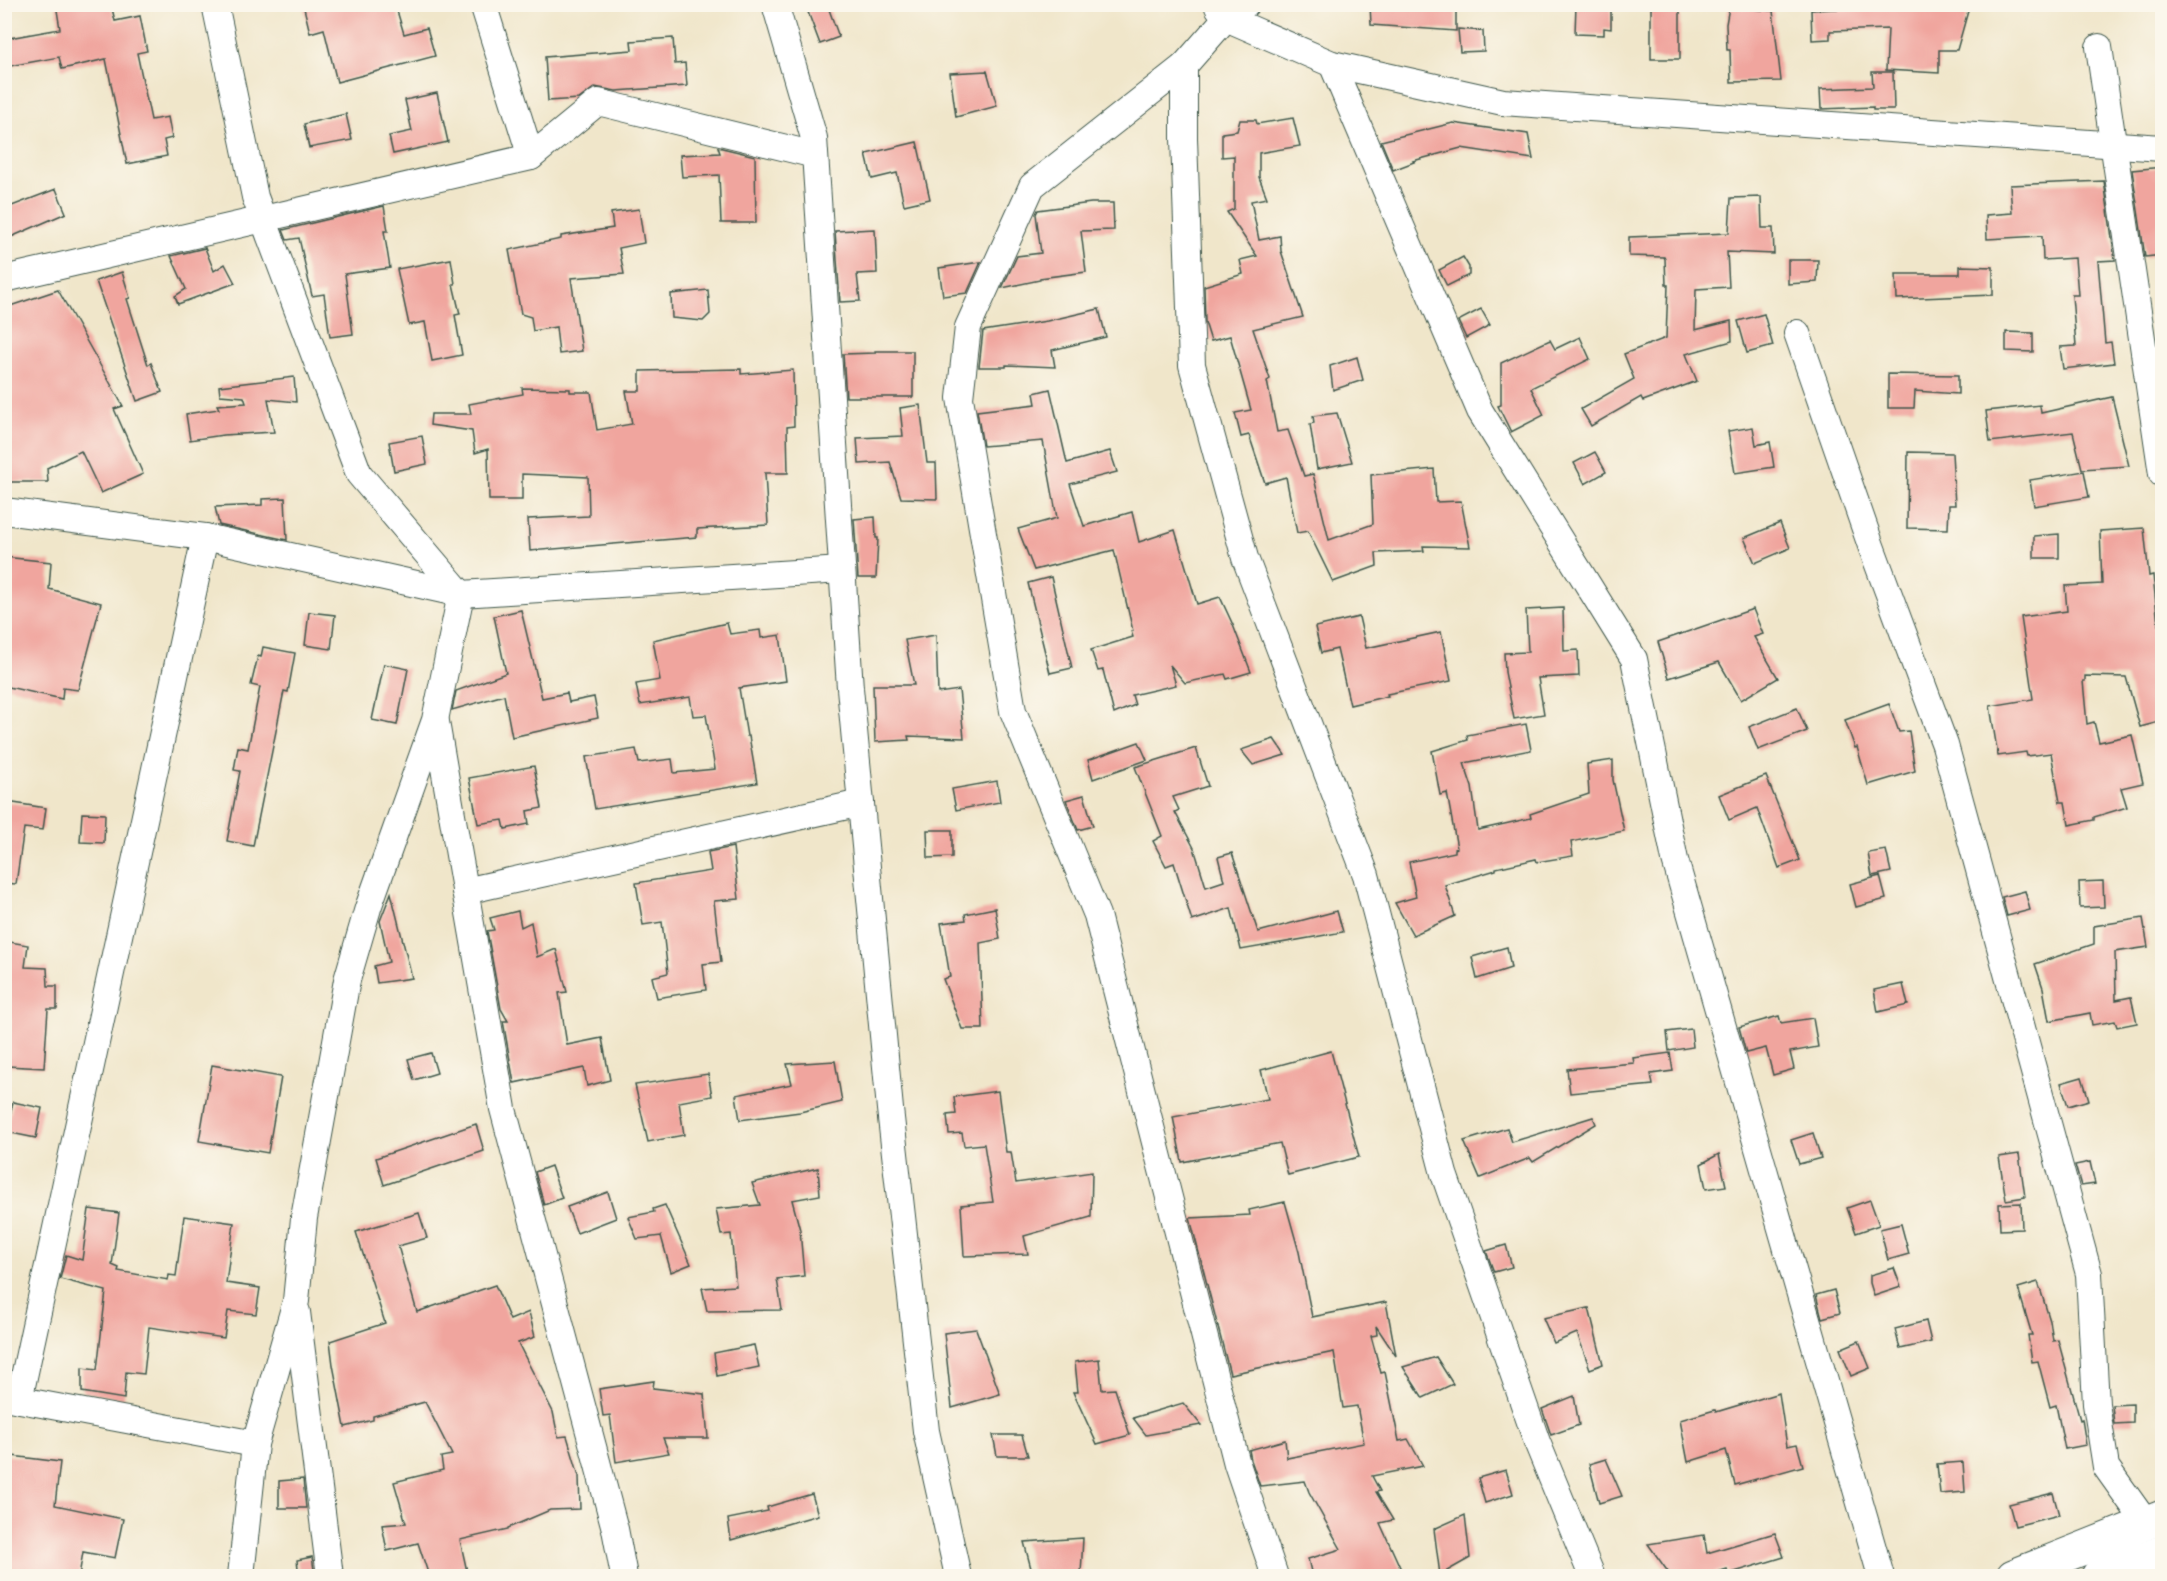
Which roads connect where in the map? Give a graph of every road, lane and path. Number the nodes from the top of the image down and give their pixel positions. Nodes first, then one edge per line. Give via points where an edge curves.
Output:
1 (215, 4) edge
2 (483, 4) edge
3 (775, 4) edge
4 (1229, 9) edge
5 (2099, 47) dead end
6 (1332, 64) junction
7 (1184, 66) junction
8 (2114, 146) junction
9 (2163, 148) edge
10 (815, 155) junction
11 (531, 156) junction
12 (264, 218) junction
13 (4, 279) edge
14 (1797, 333) dead end
15 (2163, 474) edge
16 (4, 511) edge
17 (205, 537) junction
18 (842, 570) junction
19 (461, 594) junction
20 (435, 720) junction
21 (861, 803) junction
22 (465, 891) junction
23 (296, 1301) junction
24 (12, 1398) edge
25 (255, 1444) junction
26 (2154, 1520) edge
27 (2163, 1552) edge
28 (241, 1576) edge
29 (330, 1576) edge
30 (624, 1576) edge
31 (958, 1576) edge
32 (1275, 1576) edge
33 (1592, 1576) edge
34 (1881, 1576) edge
35 (2013, 1576) edge
36 (2100, 1576) edge

1 - 12 street via 255,197
2 - 11 street
3 - 10 street via 814,138
4 - 6 street
4 - 7 street
5 - 8 street
6 - 8 street via 1503,102
6 - 34 street via 1480,411 1634,659 1674,860
7 - 32 street via 1032,186 968,327 960,398 1013,711 1097,915 1237,1464
7 - 33 street via 1192,365 1245,558 1366,875 1444,1174 1537,1442
8 - 9 street
8 - 15 street
10 - 11 street via 598,102
10 - 18 street
11 - 12 street
12 - 13 street
12 - 19 street via 359,474
14 - 26 street via 1945,745 2089,1274 2096,1404 2106,1467
16 - 17 street
17 - 19 street
17 - 24 street
18 - 19 street
18 - 21 street
19 - 20 street
20 - 22 street
20 - 23 street via 368,908 347,980 304,1218
21 - 22 street
21 - 31 street via 926,1431
22 - 30 street via 503,1109 615,1529
23 - 25 street
23 - 29 street
24 - 25 street
25 - 28 street
26 - 35 street
27 - 36 street

